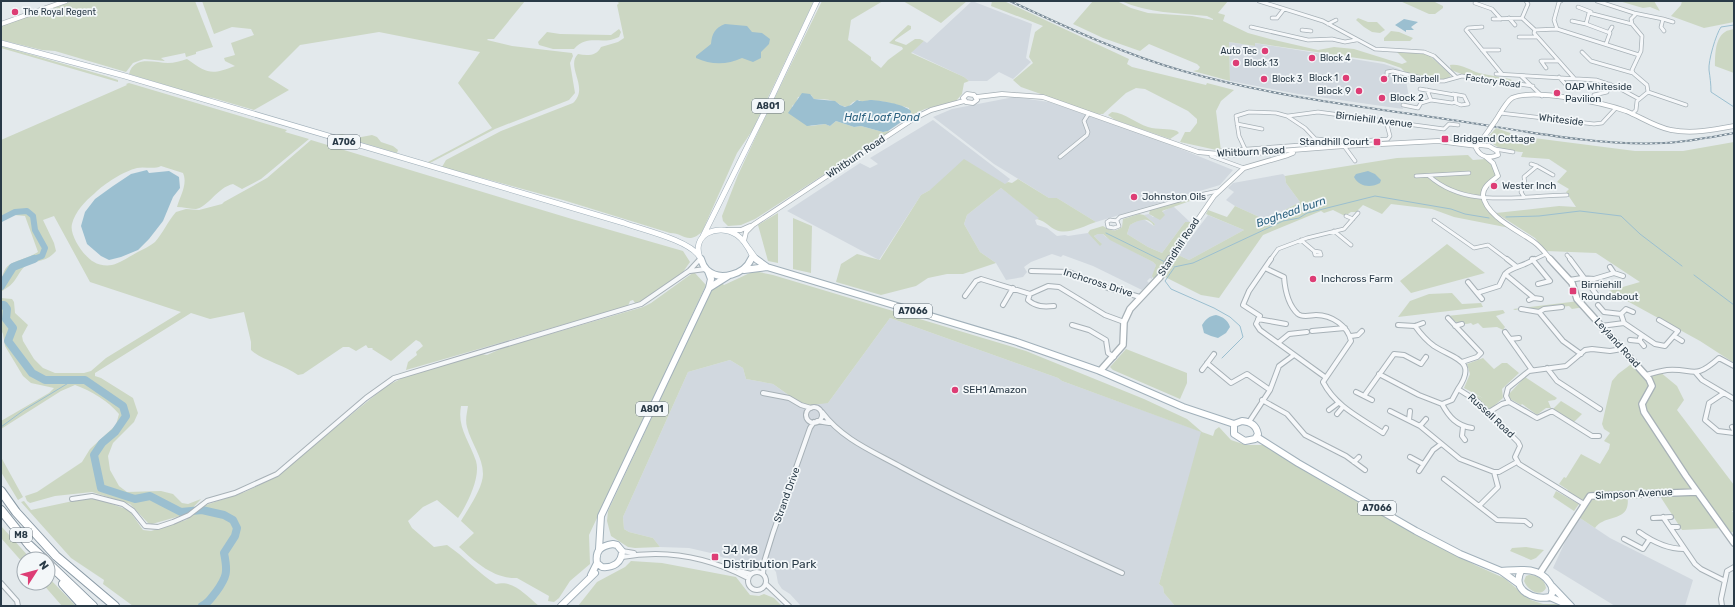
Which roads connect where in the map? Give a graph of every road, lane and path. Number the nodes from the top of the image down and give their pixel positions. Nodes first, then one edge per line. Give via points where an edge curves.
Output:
1 (66, 1) edge
2 (816, 1) edge
3 (1259, 1) edge
4 (1526, 1) edge
5 (1561, 1) edge
6 (1597, 1) edge
7 (1265, 2) edge
8 (1475, 3) dead end
9 (1485, 3) edge
10 (1578, 7) dead end
11 (1284, 9) junction
12 (1591, 12) junction
13 (1634, 13) junction
14 (1272, 18) dead end
15 (1277, 18) junction
16 (1501, 18) junction
17 (1509, 18) junction
18 (1522, 18) junction
19 (1493, 19) dead end
20 (1336, 20) dead end
21 (1663, 20) junction
22 (1282, 21) dead end
23 (1572, 21) dead end
24 (1672, 22) dead end
25 (1, 24) edge
26 (1328, 24) junction
27 (1586, 24) junction
28 (1632, 24) junction
29 (1515, 25) dead end
30 (1251, 27) dead end
31 (1612, 27) dead end
32 (1482, 28) dead end
33 (1558, 28) junction
34 (1302, 30) dead end
35 (1535, 30) junction
36 (1311, 31) dead end
37 (1664, 31) dead end
38 (1609, 32) junction
39 (1519, 37) dead end
40 (1537, 37) junction
41 (1356, 40) junction
42 (1, 43) edge
43 (1606, 44) junction
44 (1482, 50) junction
45 (1499, 50) dead end
46 (1582, 52) dead end
47 (1639, 54) junction
48 (1606, 60) dead end
49 (1558, 61) junction
50 (1591, 61) junction
51 (1587, 62) dead end
52 (1605, 65) junction
53 (1546, 68) dead end
54 (1633, 73) junction
55 (1496, 74) dead end
56 (1502, 74) junction
57 (1387, 75) dead end
58 (1521, 76) junction
59 (1456, 77) junction
60 (1559, 77) junction
61 (1574, 78) junction
62 (1434, 81) junction
63 (1610, 84) junction
64 (1532, 86) junction
65 (1420, 89) dead end
66 (1580, 89) dead end
67 (1427, 90) junction
68 (1436, 91) junction
69 (1648, 92) junction
70 (1453, 94) junction
71 (1543, 96) junction
72 (1594, 96) dead end
73 (976, 97) junction
74 (1640, 99) junction
75 (1431, 100) junction
76 (964, 101) junction
77 (1456, 103) junction
78 (1680, 103) junction
79 (1403, 105) dead end
80 (1686, 105) dead end
81 (1675, 107) dead end
82 (1616, 108) junction
83 (1089, 113) junction
84 (1500, 113) junction
85 (1632, 114) junction
86 (1288, 116) junction
87 (1386, 121) junction
88 (1237, 124) junction
89 (1458, 125) dead end
90 (1734, 126) edge
91 (1262, 129) dead end
92 (1484, 138) junction
93 (1317, 139) junction
94 (1344, 146) junction
95 (1489, 146) junction
96 (1323, 147) junction
97 (1478, 147) junction
98 (1245, 149) junction
99 (1495, 149) junction
100 (1222, 150) dead end
101 (1293, 150) junction
102 (1505, 151) junction
103 (1513, 152) dead end
104 (1211, 154) junction
105 (1498, 154) junction
106 (1060, 157) dead end
107 (1494, 160) junction
108 (1355, 161) dead end
109 (1531, 164) dead end
110 (1537, 166) junction
111 (1244, 168) junction
112 (1457, 168) dead end
113 (1461, 173) junction
114 (1469, 173) dead end
115 (1553, 175) dead end
116 (1416, 176) dead end
117 (1429, 176) junction
118 (1218, 191) junction
119 (1551, 195) junction
120 (1567, 195) dead end
121 (1484, 197) junction
122 (1524, 197) junction
123 (1554, 199) dead end
124 (717, 210) junction
125 (1358, 213) dead end
126 (1346, 216) dead end
127 (1353, 219) junction
128 (1434, 220) dead end
129 (1116, 221) dead end
130 (1445, 222) dead end
131 (753, 225) junction
132 (1441, 225) junction
133 (726, 230) junction
134 (1334, 231) junction
135 (700, 238) junction
136 (1301, 240) junction
137 (677, 241) junction
138 (744, 241) junction
139 (688, 242) dead end
140 (1351, 245) dead end
141 (749, 249) junction
142 (1314, 251) dead end
143 (1546, 254) junction
144 (1567, 255) dead end
145 (700, 257) junction
146 (1532, 259) junction
147 (767, 267) junction
148 (1517, 267) junction
149 (1610, 267) dead end
150 (1265, 268) junction
151 (707, 270) junction
152 (744, 270) junction
153 (689, 271) junction
154 (1031, 271) dead end
155 (1614, 273) junction
156 (735, 274) junction
157 (1505, 274) junction
158 (1622, 276) dead end
159 (1585, 278) junction
160 (1569, 280) junction
161 (1468, 282) dead end
162 (1538, 284) dead end
163 (709, 288) junction
164 (1013, 288) junction
165 (1477, 293) junction
166 (1030, 294) junction
167 (1596, 294) dead end
168 (965, 296) dead end
169 (1140, 297) junction
170 (1534, 298) junction
171 (1482, 299) dead end
172 (1541, 299) dead end
173 (1529, 300) dead end
174 (1003, 305) dead end
175 (1598, 305) dead end
176 (1054, 306) dead end
177 (1562, 307) dead end
178 (1521, 309) dead end
179 (1539, 312) junction
180 (1632, 312) dead end
181 (1621, 314) junction
182 (1448, 318) dead end
183 (1258, 319) junction
184 (1658, 320) dead end
185 (1124, 322) junction
186 (1423, 323) dead end
187 (1624, 323) junction
188 (1286, 324) dead end
189 (1462, 324) dead end
190 (1072, 325) dead end
191 (1398, 325) dead end
192 (1415, 326) junction
193 (1455, 326) junction
194 (1601, 326) junction
195 (1345, 328) junction
196 (1362, 331) dead end
197 (1505, 332) dead end
198 (1351, 336) junction
199 (1643, 336) junction
200 (1674, 336) junction
201 (1519, 338) dead end
202 (1510, 339) junction
203 (1630, 340) dead end
204 (1640, 341) junction
205 (1682, 341) dead end
206 (1278, 343) junction
207 (1644, 346) dead end
208 (1622, 349) junction
209 (1214, 354) dead end
210 (1581, 354) junction
211 (1294, 355) junction
212 (1114, 357) junction
213 (1426, 357) dead end
214 (1462, 362) junction
215 (1206, 364) junction
216 (1421, 364) junction
217 (1734, 366) edge
218 (1547, 368) junction
219 (1418, 369) dead end
220 (1202, 370) dead end
221 (1532, 370) junction
222 (1100, 371) junction
223 (1696, 373) junction
224 (1379, 374) junction
225 (1646, 374) junction
226 (1324, 377) junction
227 (1458, 389) junction
228 (1270, 390) junction
229 (1356, 392) dead end
230 (764, 393) dead end
231 (1724, 393) junction
232 (1364, 396) junction
233 (1262, 400) junction
234 (1372, 400) dead end
235 (1585, 400) junction
236 (1734, 400) edge
237 (1509, 402) junction
238 (1581, 403) dead end
239 (1337, 404) junction
240 (1442, 404) junction
241 (801, 405) junction
242 (811, 408) junction
243 (1342, 408) junction
244 (1600, 409) dead end
245 (1329, 410) dead end
246 (1410, 411) dead end
247 (822, 412) junction
248 (1390, 412) dead end
249 (1489, 412) junction
250 (1337, 414) dead end
251 (805, 415) junction
252 (1426, 418) dead end
253 (807, 420) junction
254 (1409, 420) junction
255 (816, 422) junction
256 (1249, 422) junction
257 (829, 423) junction
258 (1234, 424) junction
259 (1420, 426) junction
260 (1463, 427) junction
261 (1578, 427) junction
262 (810, 428) junction
263 (1386, 428) dead end
264 (1472, 428) dead end
265 (1574, 432) dead end
266 (1734, 433) edge
267 (1599, 436) dead end
268 (1257, 437) junction
269 (1465, 440) dead end
270 (1441, 444) junction
271 (1359, 457) dead end
272 (1410, 457) dead end
273 (1354, 462) junction
274 (1517, 462) junction
275 (1423, 464) junction
276 (1365, 470) dead end
277 (1419, 471) dead end
278 (1494, 472) junction
279 (1444, 479) dead end
280 (1, 491) edge
281 (1697, 492) junction
282 (72, 499) dead end
283 (1584, 504) junction
284 (1479, 506) junction
285 (1, 510) edge
286 (1672, 517) dead end
287 (1653, 518) dead end
288 (1663, 518) junction
289 (1530, 525) dead end
290 (1670, 527) junction
291 (1678, 527) dead end
292 (601, 530) junction
293 (1639, 532) dead end
294 (1624, 539) dead end
295 (1649, 540) junction
296 (1734, 542) edge
297 (608, 544) junction
298 (599, 549) junction
299 (1684, 549) junction
300 (35, 551) edge
301 (622, 554) junction
302 (764, 562) junction
303 (599, 565) junction
304 (1734, 567) edge
305 (56, 571) edge
306 (1501, 571) junction
307 (1520, 571) junction
308 (1122, 573) dead end
309 (1540, 573) junction
310 (763, 574) junction
311 (56, 575) edge
312 (752, 575) junction
313 (1725, 581) junction
314 (1, 583) edge
315 (766, 584) junction
316 (1519, 584) junction
317 (1552, 586) junction
318 (762, 588) junction
319 (773, 592) junction
320 (1550, 597) junction
321 (18, 606) edge
322 (83, 606) edge
323 (93, 606) edge
324 (115, 606) edge
325 (561, 606) edge
326 (789, 606) edge
327 (1570, 606) edge
328 (1722, 606) edge

1 - 25 main road
2 - 124 main road, A801
3 - 7 street
4 - 18 street via 1528,4
5 - 33 street via 1554,20
6 - 13 street
7 - 11 street
8 - 9 street
9 - 16 street
10 - 12 street
11 - 15 street
11 - 26 street
12 - 27 street
12 - 28 street
13 - 21 street
13 - 28 street
14 - 15 street
15 - 22 street
16 - 17 street
16 - 19 street
17 - 18 street
17 - 29 street
18 - 35 street
20 - 26 street
21 - 24 street
21 - 37 street via 1661,28
23 - 27 street
26 - 41 street
27 - 38 street
28 - 47 street via 1642,36
30 - 41 street via 1260,31 1313,40
31 - 38 street
32 - 44 street via 1466,28
33 - 35 street
33 - 43 street
34 - 36 street
35 - 40 street
38 - 43 street via 1611,34
39 - 40 street
40 - 49 street
41 - 59 street via 1375,49 1424,52 1434,56
42 - 137 main road, A706 via 125,76 624,223
43 - 47 street
44 - 45 street
44 - 56 street
46 - 50 street
47 - 54 street
48 - 52 street
49 - 53 street via 1541,61
49 - 61 street
50 - 51 street
50 - 52 street
52 - 54 street
54 - 69 street via 1647,85
55 - 56 street
56 - 58 street
57 - 62 street, Factory Road via 1387,72 1393,71
58 - 60 street
58 - 64 street
59 - 62 street, Factory Road
59 - 64 street, Factory Road via 1467,76
60 - 61 street
60 - 66 street via 1568,87
61 - 63 street
62 - 68 street
63 - 72 street via 1608,92
63 - 74 street
64 - 71 street
65 - 67 street
67 - 68 street
67 - 75 street
68 - 70 street
69 - 74 street
69 - 78 street
70 - 77 street
70 - 77 street via 1466,97 1468,104
71 - 82 main road via 1596,102
71 - 84 main road via 1513,98
73 - 76 main road via 977,100 973,103
73 - 76 main road via 967,94 963,98
73 - 83 main road, Whitburn Road via 993,94 1034,96
74 - 85 street
75 - 77 street
75 - 79 street via 1421,103 1418,108
76 - 131 main road, Whitburn Road via 931,110 913,119
78 - 80 street
78 - 81 street
82 - 84 street, Whiteside via 1605,121 1594,124
82 - 85 main road
83 - 104 main road, Whitburn Road via 1192,150
83 - 106 street via 1084,121 1087,135
84 - 92 main road, bridge
85 - 90 main road via 1679,132
86 - 87 street, Birniehill Avenue via 1318,112
86 - 88 street via 1245,112 1236,116
86 - 93 street
87 - 89 street, Birniehill Avenue via 1444,129 1449,124
87 - 93 street via 1390,136 1388,139 1345,142
88 - 91 street
88 - 98 street
92 - 95 main road
92 - 97 main road
93 - 96 street
93 - 98 street via 1301,145
94 - 96 main road, Whitburn Road
94 - 97 main road, Whitburn Road via 1438,141
94 - 108 street
95 - 97 main road
95 - 99 main road
96 - 101 main road, Whitburn Road
97 - 107 main road via 1480,154
98 - 100 street
99 - 102 street
99 - 105 main road
101 - 104 main road, Whitburn Road
101 - 111 main road via 1293,153 1288,155
102 - 103 street
102 - 105 street
104 - 111 street
105 - 107 main road
107 - 121 main road via 1498,176 1485,187
109 - 110 street
110 - 115 street
110 - 122 street via 1524,177 1525,184 1521,192
111 - 118 main road, Standhill Road
112 - 113 street
113 - 114 street
113 - 117 street
116 - 117 street
117 - 121 street via 1466,196
118 - 129 street via 1120,217
118 - 169 main road, Standhill Road via 1160,277
119 - 120 street
119 - 122 street
119 - 123 street
121 - 122 street
121 - 143 main road, Leyland Road via 1495,215 1530,238
124 - 133 main road via 715,223 719,228
124 - 135 main road, A801
125 - 127 street
126 - 127 street
127 - 134 street via 1344,229
128 - 132 street
130 - 132 street
131 - 133 main road, Whitburn Road via 741,230
131 - 138 main road, Whitburn Road via 746,232
132 - 148 street via 1474,248 1485,245 1492,247
133 - 135 main road via 715,231
133 - 138 main road via 735,233
134 - 136 street
134 - 140 street
135 - 145 main road, A801 via 697,245
136 - 142 street
136 - 150 street via 1278,249
137 - 139 main road, A706
137 - 145 main road, A706 via 695,250
138 - 141 main road
141 - 147 main road, A7066 via 757,260
141 - 152 main road via 751,261
143 - 146 street
143 - 160 main road, Leyland Road
144 - 159 street
145 - 151 main road, A801
145 - 153 street
146 - 148 street via 1527,264
146 - 162 street via 1550,281
147 - 152 main road, A7066
147 - 222 main road, A7066 via 1017,342
148 - 157 street
149 - 155 street
150 - 183 street via 1246,296 1243,305 1258,313
150 - 195 street via 1284,278 1287,297 1298,314 1328,317
151 - 153 street
151 - 156 main road via 722,275
151 - 163 main road, A801 via 711,279
152 - 156 main road
153 - 282 street via 641,304 394,378 366,398 277,474 256,485 207,501 189,515 173,522 151,528 145,526 133,511 123,504 92,496
154 - 169 street, Inchcross Drive via 1069,272 1108,288
155 - 158 street
155 - 159 street via 1594,279
156 - 163 main road
157 - 165 street via 1499,286
157 - 170 street
159 - 160 street
159 - 167 street
160 - 194 main road, Leyland Road via 1577,299
161 - 165 street
163 - 292 main road, A801 via 602,516
164 - 166 street
164 - 168 street via 981,279 976,281
164 - 174 street
165 - 171 street
166 - 176 street via 1028,300 1031,303 1045,307
166 - 185 street via 1048,286 1059,287 1106,315
169 - 185 main road, Standhill Road
170 - 172 street
170 - 173 street
175 - 181 street via 1604,312
177 - 179 street
178 - 179 street
179 - 210 street via 1563,341
180 - 181 street via 1626,309
181 - 187 street
182 - 193 street
183 - 188 street
183 - 206 street via 1257,327
184 - 200 street via 1678,331
185 - 212 main road, Standhill Road via 1122,345
186 - 192 street
187 - 194 street
187 - 199 street
189 - 193 street
190 - 212 street via 1089,330 1106,340 1108,353
191 - 192 street
192 - 214 street via 1434,346
193 - 214 street via 1481,353 1478,357
194 - 208 main road, Leyland Road
195 - 198 street
195 - 206 street via 1289,334
196 - 198 street
197 - 202 street
198 - 226 street via 1351,341
199 - 200 street via 1662,346 1667,345
199 - 204 street
200 - 205 street
201 - 202 street
202 - 221 street
203 - 204 street
204 - 207 street
206 - 211 street
208 - 210 street via 1592,349
208 - 225 main road, Leyland Road
209 - 215 street
210 - 218 street via 1566,366
211 - 226 street
211 - 228 street via 1279,366
212 - 222 main road, Standhill Road
213 - 216 street
214 - 227 street, Russell Road via 1467,371
215 - 220 street
215 - 228 street via 1231,383 1247,374
216 - 219 street
216 - 224 street via 1397,353
217 - 223 street via 1719,358 1708,368
218 - 221 street
218 - 235 street via 1557,381
221 - 237 street via 1508,388 1505,393
222 - 258 main road, A7066 via 1183,407
223 - 225 street via 1668,370
223 - 231 street via 1702,380
224 - 232 street
224 - 240 street
225 - 281 main road, Leyland Road via 1652,386 1642,404 1644,412
226 - 239 street via 1326,391
227 - 240 street, Russell Road via 1452,400
227 - 249 street, Russell Road via 1471,395
228 - 233 street
229 - 232 street
230 - 241 street via 789,398
231 - 236 street
231 - 266 street via 1708,403 1706,420 1717,432
232 - 234 street
233 - 256 street
233 - 273 street via 1287,414 1305,435
235 - 238 street
235 - 244 street
237 - 249 street
237 - 261 street via 1537,418 1552,411
239 - 243 street
239 - 245 street
240 - 260 street
241 - 242 street
241 - 251 street
242 - 247 street via 817,408
242 - 251 street via 806,410
243 - 250 street
243 - 263 street via 1365,420 1382,435
246 - 254 street
247 - 255 street via 822,416
247 - 257 street
248 - 254 street
249 - 274 street, Russell Road via 1518,442 1520,446 1515,455
251 - 253 street
252 - 259 street
253 - 255 street
253 - 262 street
254 - 259 street
255 - 257 street
255 - 262 street, Strand Drive
256 - 258 main road, A7066 via 1238,421
256 - 268 main road, A7066 via 1256,427
257 - 308 street via 865,448 930,484
258 - 268 main road via 1234,434 1241,439 1249,441
259 - 270 street
260 - 264 street
260 - 269 street via 1462,436
261 - 265 street
261 - 267 street via 1592,436
262 - 302 street, Strand Drive
268 - 306 main road, A7066 via 1416,531 1460,554
270 - 275 street
270 - 278 street via 1460,459
271 - 273 street
272 - 275 street
273 - 276 street
274 - 278 street via 1501,472
274 - 283 street
275 - 277 street
278 - 284 street via 1498,487
279 - 284 street
280 - 324 highway, M8 via 16,512 56,556
281 - 283 main road, Simpson Avenue via 1594,494
281 - 296 main road, Leyland Road
283 - 309 main road, Simpson Avenue
284 - 289 street via 1497,520 1525,521
285 - 300 highway, M8
286 - 288 street
287 - 288 street
288 - 290 street
290 - 291 street
290 - 299 street
292 - 297 main road
292 - 298 main road, A801
293 - 295 street
294 - 295 street via 1643,549
295 - 299 street via 1669,548
297 - 298 main road
297 - 301 main road via 617,545
298 - 303 main road, A801 via 596,556
299 - 313 street via 1701,569
301 - 303 main road via 612,567
301 - 312 street via 680,555 702,559
302 - 310 street, Strand Drive
302 - 312 street, Strand Drive
303 - 325 main road
304 - 313 street via 1729,569
305 - 323 highway
306 - 307 main road, A7066
306 - 316 main road, A7066
307 - 309 main road, A7066 via 1526,569
307 - 316 main road via 1517,579
309 - 317 main road, A7066
310 - 312 street
310 - 315 street via 766,576
311 - 322 highway
312 - 318 street via 748,584 752,589
313 - 328 street
314 - 321 street via 17,601
315 - 318 street
315 - 319 street
316 - 320 main road, A7066 via 1534,598
317 - 320 main road
317 - 327 main road, A7066
318 - 319 street
319 - 326 street
320 - 327 main road, A7066

